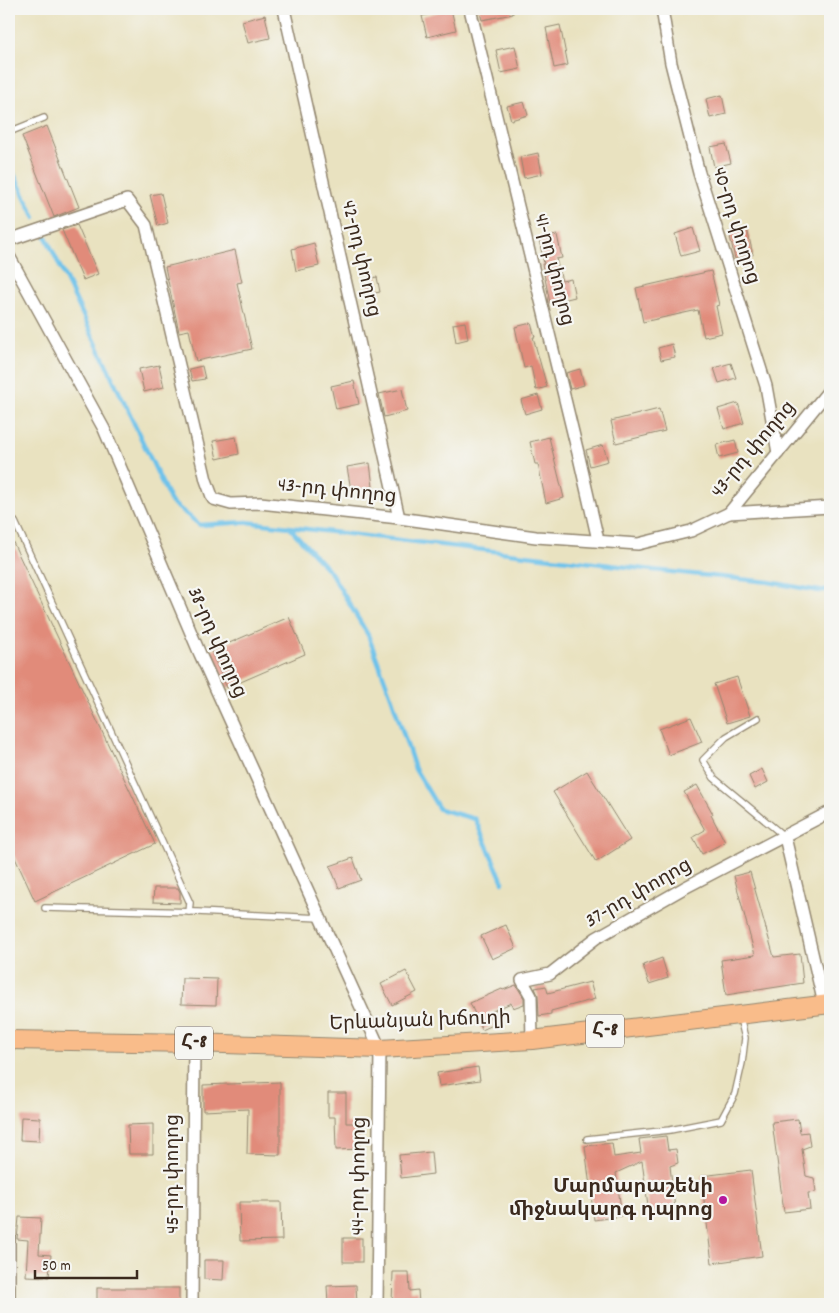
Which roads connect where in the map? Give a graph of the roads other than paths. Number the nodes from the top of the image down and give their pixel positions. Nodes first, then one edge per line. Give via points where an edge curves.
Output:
1 (284, 9) edge
2 (470, 9) edge
3 (662, 9) edge
4 (44, 118) dead end
5 (9, 132) edge
6 (9, 240) edge
7 (9, 256) edge
8 (830, 389) edge
9 (778, 453) junction
10 (830, 507) edge
11 (729, 513) junction
12 (399, 518) junction
13 (15, 522) dead end
14 (598, 540) junction
15 (758, 718) dead end
16 (830, 812) edge
17 (785, 837) junction
18 (44, 908) dead end
19 (189, 912) junction
20 (320, 918) junction
21 (827, 1004) edge
22 (740, 1016) junction
23 (9, 1040) edge
24 (532, 1040) junction
25 (194, 1043) junction
26 (380, 1049) junction
27 (587, 1139) dead end
28 (9, 1223) edge
29 (9, 1304) edge
30 (192, 1304) edge
31 (377, 1304) edge

1 - 12 street, 42-րդ փողոց
2 - 14 street, 41-րդ փողոց
3 - 9 street, 40-րդ փողոց via 671,63 698,173 766,386
4 - 5 lane
6 - 12 street, 43-րդ փողոց via 127,200 146,225 206,480 214,499 231,504 260,503
7 - 20 street, 38-րդ փողոց via 104,429 200,654
8 - 9 street, 43-րդ փողոց
9 - 11 street, 43-րդ փողոց
10 - 11 street
11 - 14 street, 43-րդ փողոց via 691,531 638,544
12 - 14 street, 43-րդ փողոց via 536,537
13 - 19 lane via 190,903
15 - 17 lane via 726,737 703,760 714,778
16 - 17 street, 37-րդ փողոց
17 - 21 street
17 - 24 street, 37-րդ փողոց via 684,888 604,934 550,974 522,980 531,996
18 - 19 lane
19 - 20 lane
20 - 26 street, 38-րդ փողոց
21 - 22 main road, Երևանյան խճուղի / Հ-8
22 - 24 main road, Երևանյան խճուղի / Հ-8
22 - 27 lane via 744,1038 742,1063 735,1094 721,1120 670,1130
23 - 25 main road, Երևանյան խճուղի / Հ-8
24 - 26 main road, Երևանյան խճուղի / Հ-8
25 - 26 main road, Երևանյան խճուղի / Հ-8
25 - 30 street, 45-րդ փողոց
26 - 31 street, 44-րդ փողոց
28 - 29 street

